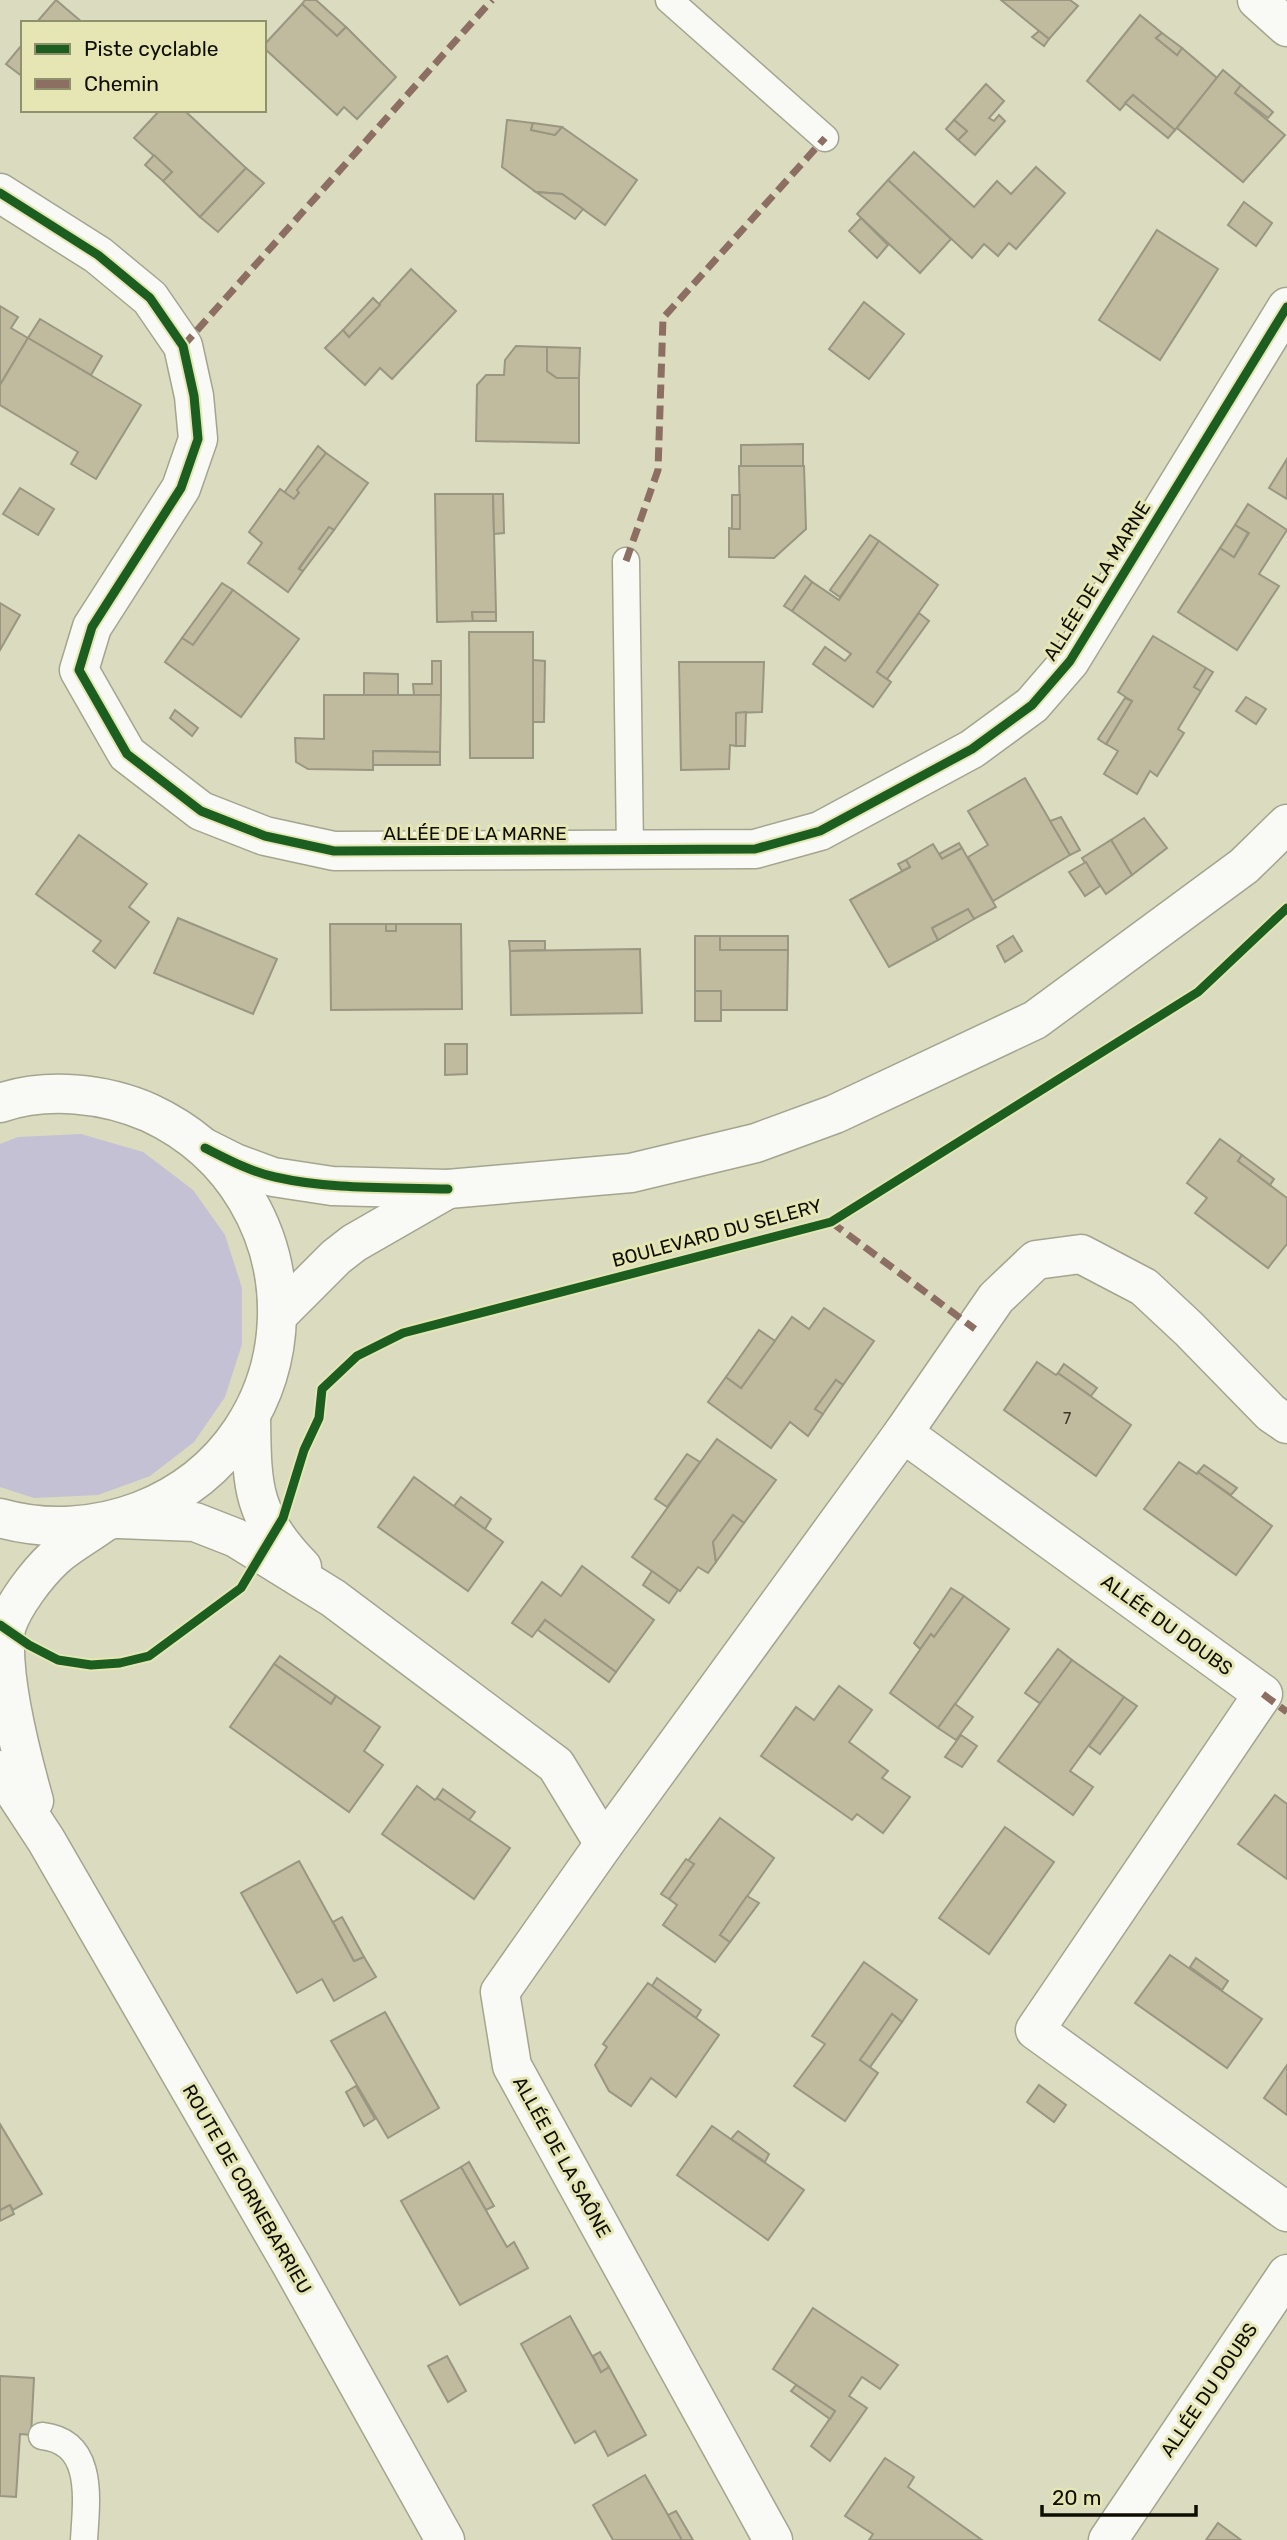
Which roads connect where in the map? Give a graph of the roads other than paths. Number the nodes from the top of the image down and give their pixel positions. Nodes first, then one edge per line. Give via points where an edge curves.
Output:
1 (669, 0) edge
2 (1257, 0) edge
3 (1287, 27) edge
4 (825, 138) dead end
5 (0, 193) edge
6 (1287, 307) edge
7 (626, 561) dead end
8 (1287, 824) edge
9 (630, 850) junction
10 (0, 1093) edge
11 (49, 1094) junction
12 (0, 1103) edge
13 (205, 1148) junction
14 (448, 1189) junction
15 (278, 1315) junction
16 (251, 1417) junction
17 (1287, 1424) edge
18 (903, 1433) junction
19 (0, 1518) edge
20 (112, 1521) junction
21 (332, 1598) junction
22 (0, 1770) edge
23 (46, 1840) junction
24 (604, 1844) junction
25 (1287, 2212) edge
26 (1287, 2274) edge
27 (42, 2436) dead end
28 (84, 2540) edge
29 (445, 2540) edge
30 (774, 2540) edge
31 (1108, 2540) edge

1 - 4 lane
2 - 3 street
5 - 9 street, ALLÉE DE LA MARNE via 108,263 150,298 183,346 198,439 181,488 92,627 79,670 127,754 201,811 265,836 334,851
6 - 9 street, ALLÉE DE LA MARNE via 1069,661 1032,705 972,749 820,831 755,849
7 - 9 lane
8 - 14 street via 1244,866 1035,1020 835,1114 756,1143 631,1173
10 - 11 street
11 - 12 street
11 - 13 street via 92,1096 132,1105 171,1123
13 - 14 street via 273,1177 332,1186
13 - 15 street via 237,1183 261,1224 274,1268
14 - 15 street via 354,1243
15 - 16 street via 271,1368
16 - 20 street via 226,1451 195,1481 159,1504
16 - 21 street via 252,1472 265,1523
17 - 18 street via 1144,1287 1081,1254 1036,1260 996,1298
18 - 24 street
18 - 25 street, ALLÉE DU DOUBS via 1263,1695 1035,2030
19 - 20 street via 71,1527
20 - 21 street via 195,1522 236,1538
20 - 23 street, ROUTE DE CORNEBARRIEU via 56,1556 30,1584 6,1628 5,1691
21 - 24 street via 556,1765
22 - 23 street, ROUTE DE CORNEBARRIEU
23 - 29 street, ROUTE DE CORNEBARRIEU
24 - 30 street, ALLÉE DE LA SAÔNE via 500,1992 512,2066
26 - 31 street, ALLÉE DU DOUBS
27 - 28 lane via 69,2448 82,2466 87,2491

